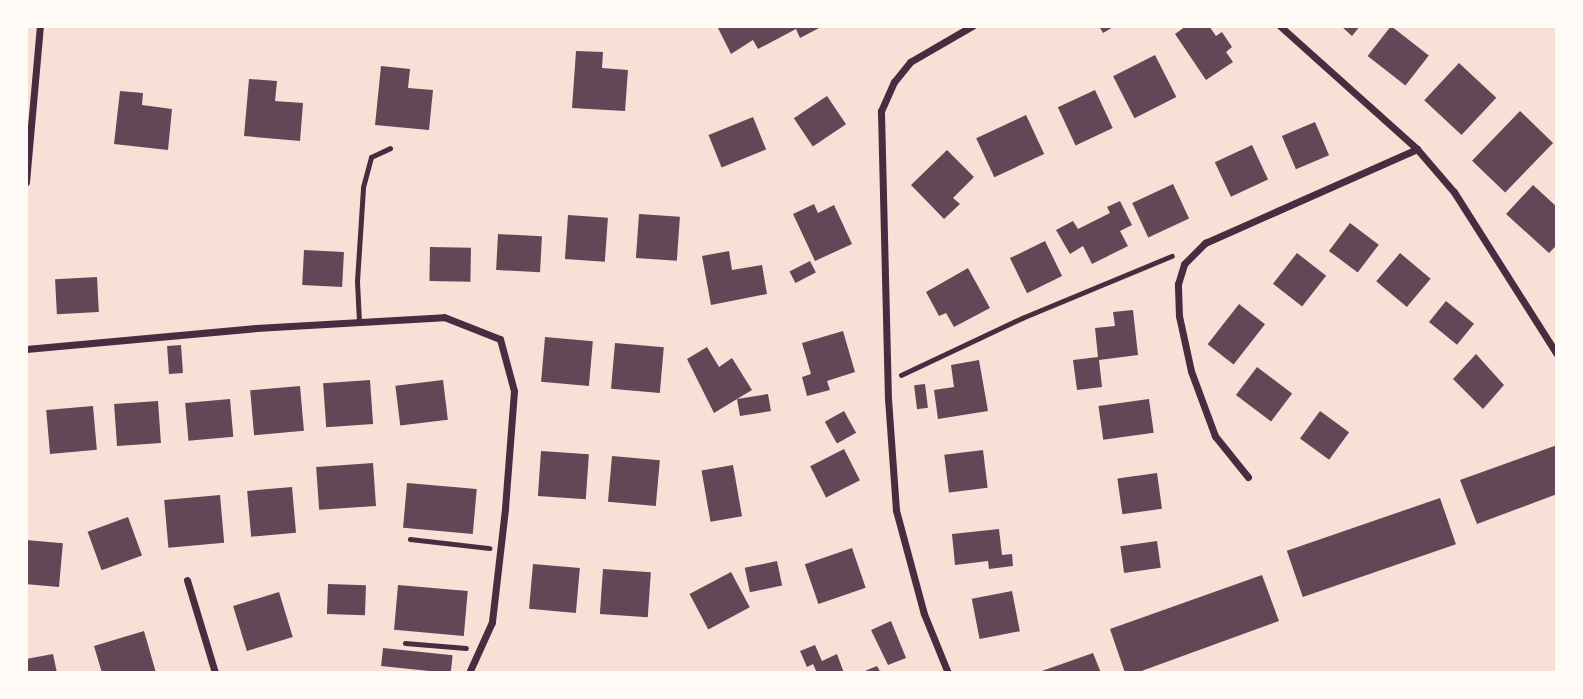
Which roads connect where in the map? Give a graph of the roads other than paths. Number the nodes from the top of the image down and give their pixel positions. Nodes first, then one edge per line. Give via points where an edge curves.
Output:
1 (40, 26) edge
2 (972, 26) edge
3 (1280, 26) edge
4 (390, 148) dead end
5 (1417, 149) junction
6 (26, 182) edge
7 (359, 322) junction
8 (26, 349) edge
9 (1557, 354) edge
10 (1248, 477) dead end
11 (187, 580) dead end
12 (215, 673) edge
13 (469, 673) edge
14 (948, 673) edge

1 - 6 street
2 - 14 street via 910,62 894,82 881,111 896,510 924,614
3 - 5 street
4 - 7 lane via 371,157 363,187
5 - 9 street via 1454,192
5 - 10 street via 1205,243 1184,264 1178,285 1179,316 1191,371 1214,436
7 - 8 street
7 - 13 street via 444,317 500,339 514,391 501,549 492,622
11 - 12 street

